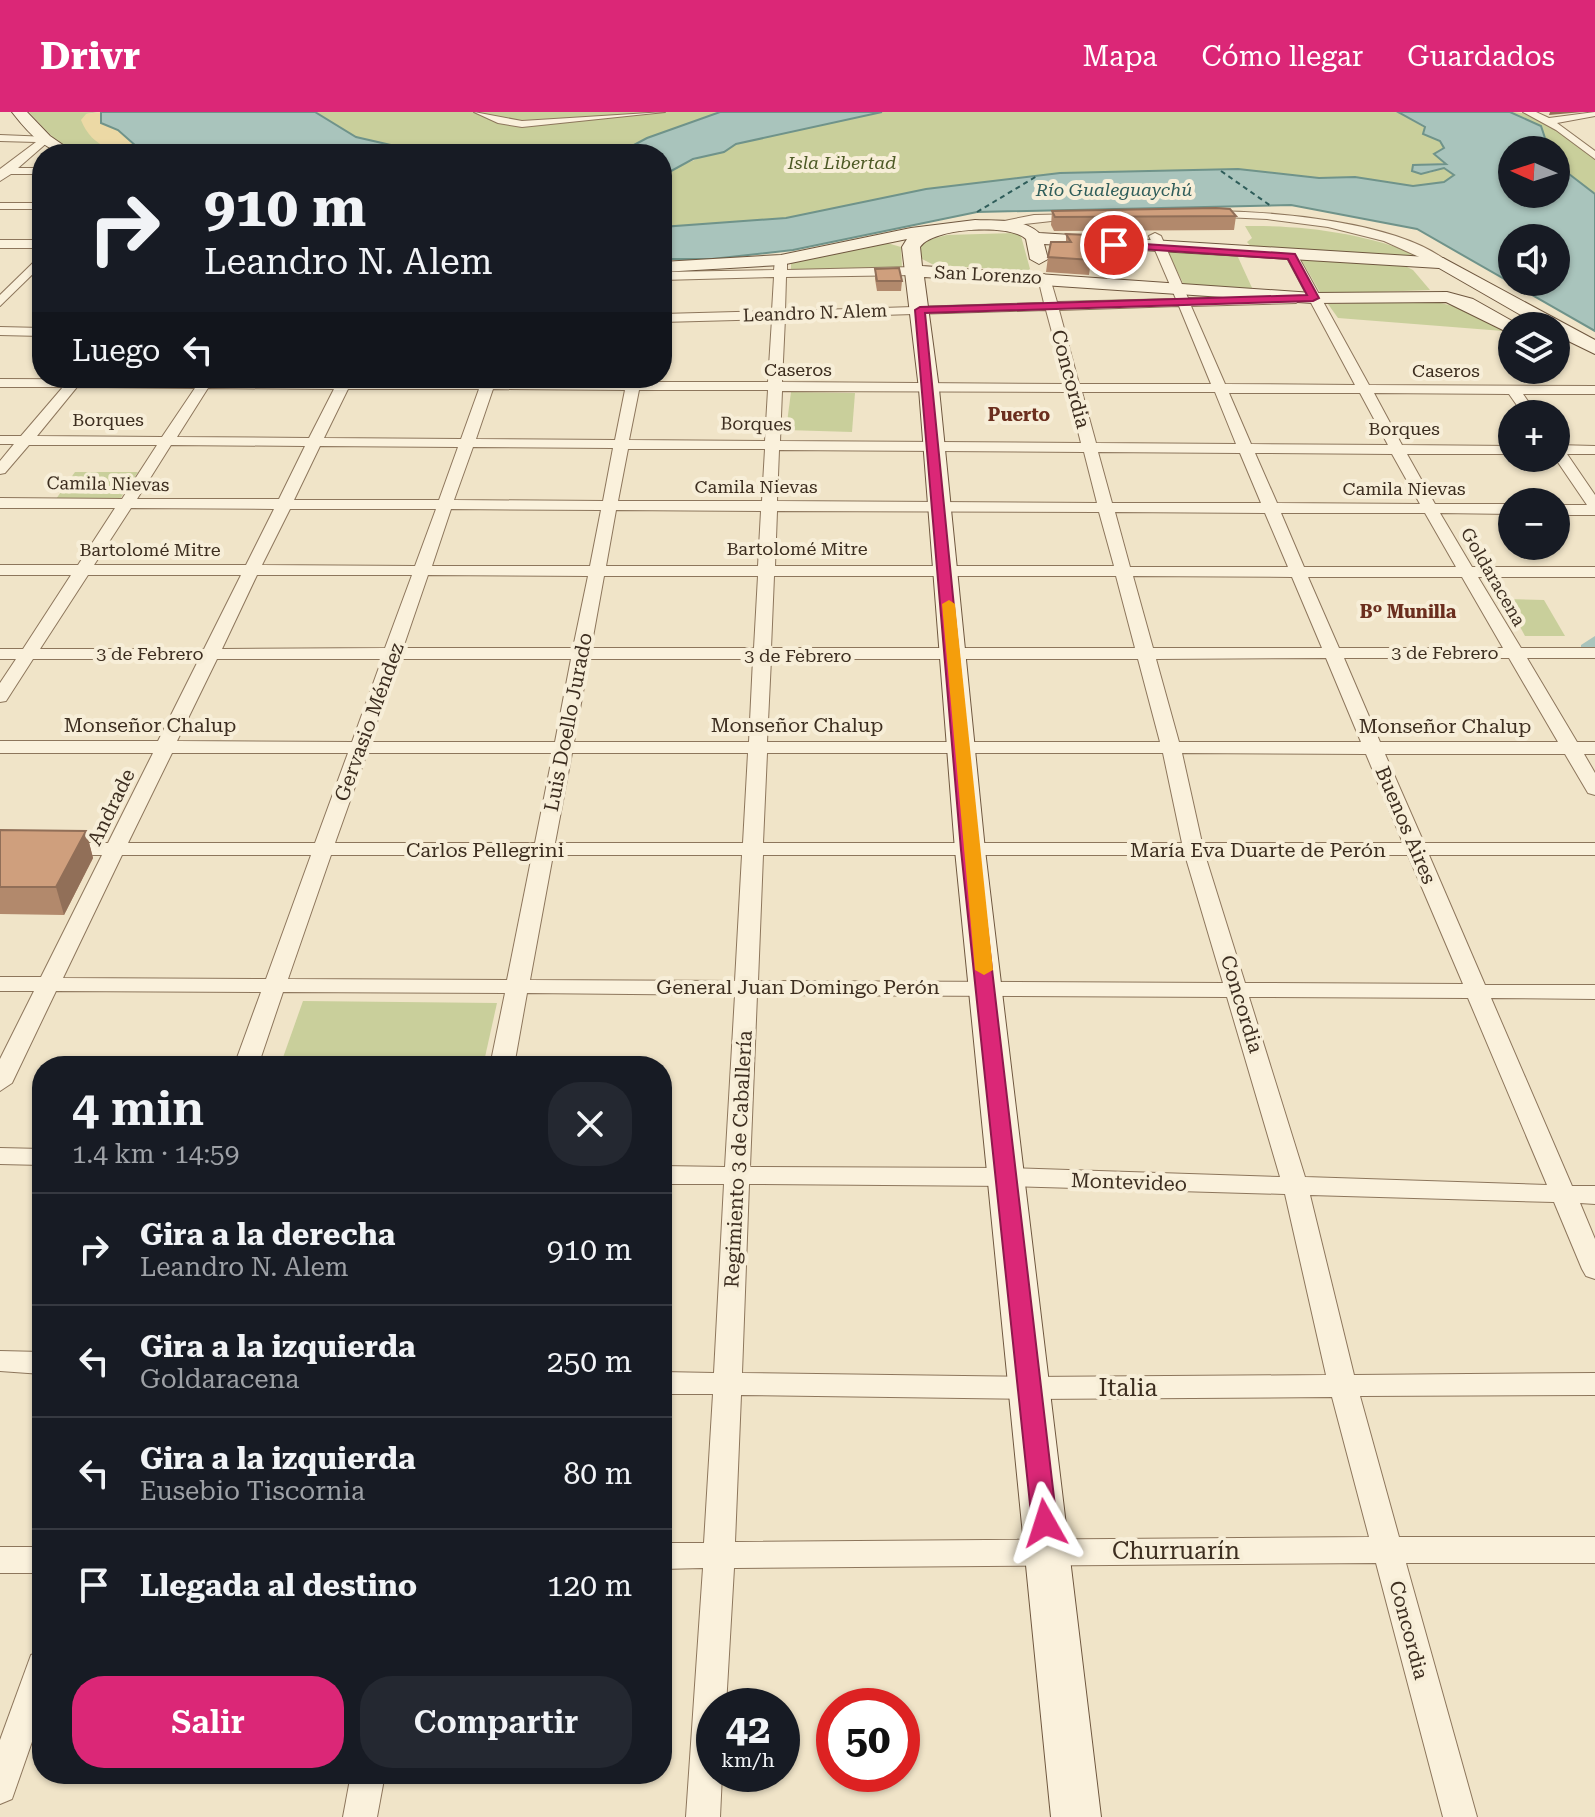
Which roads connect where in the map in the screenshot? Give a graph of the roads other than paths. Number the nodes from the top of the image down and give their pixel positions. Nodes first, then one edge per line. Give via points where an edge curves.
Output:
1 (18, 112) edge
2 (479, 112) edge
3 (660, 112) edge
4 (1528, 112) edge
5 (1595, 113) edge
6 (603, 116) edge
7 (1550, 121) junction
8 (0, 138) edge
9 (45, 139) junction
10 (39, 144) edge
11 (53, 144) edge
12 (32, 150) edge
13 (1595, 156) edge
14 (32, 172) edge
15 (3, 173) edge
16 (0, 206) edge
17 (32, 206) edge
18 (1189, 214) edge
19 (1096, 216) edge
20 (990, 225) junction
21 (932, 232) junction
22 (1034, 238) junction
23 (873, 241) junction
24 (1158, 242) junction
25 (0, 244) edge
26 (32, 244) edge
27 (1292, 256) junction
28 (913, 259) junction
29 (1407, 261) junction
30 (1443, 263) junction
31 (672, 267) edge
32 (781, 267) junction
33 (32, 268) edge
34 (672, 275) edge
35 (1044, 278) junction
36 (0, 284) edge
37 (16, 284) junction
38 (32, 285) edge
39 (1441, 291) junction
40 (1182, 296) junction
41 (1313, 298) junction
42 (0, 302) edge
43 (1051, 306) junction
44 (920, 310) junction
45 (1529, 312) edge
46 (779, 314) junction
47 (672, 318) edge
48 (1498, 320) edge
49 (0, 331) edge
50 (32, 332) edge
51 (1570, 335) edge
52 (1595, 348) edge
53 (32, 382) edge
54 (0, 383) edge
55 (672, 384) edge
56 (70, 388) edge
57 (201, 388) edge
58 (341, 388) edge
59 (487, 388) edge
60 (632, 388) edge
61 (775, 388) junction
62 (929, 389) junction
63 (1074, 389) junction
64 (1222, 389) junction
65 (1364, 389) junction
66 (1513, 390) junction
67 (1595, 390) edge
68 (1520, 400) edge
69 (0, 440) edge
70 (24, 440) junction
71 (168, 440) junction
72 (315, 440) junction
73 (469, 441) junction
74 (621, 443) junction
75 (772, 444) junction
76 (932, 446) junction
77 (1090, 448) junction
78 (1248, 449) junction
79 (1399, 449) junction
80 (1498, 450) edge
81 (1570, 450) edge
82 (1595, 450) edge
83 (0, 470) edge
84 (1570, 471) edge
85 (0, 503) edge
86 (125, 505) junction
87 (284, 505) junction
88 (446, 506) junction
89 (609, 506) junction
90 (769, 507) junction
91 (937, 507) junction
92 (1106, 508) junction
93 (1272, 508) junction
94 (1595, 508) edge
95 (1430, 509) junction
96 (1498, 509) edge
97 (1570, 509) edge
98 (83, 569) junction
99 (597, 569) junction
100 (766, 569) junction
101 (945, 569) junction
102 (0, 570) edge
103 (252, 570) junction
104 (1122, 570) junction
105 (1299, 570) junction
106 (423, 571) junction
107 (1467, 571) junction
108 (1595, 572) edge
109 (1513, 653) junction
110 (1595, 653) edge
111 (0, 654) edge
112 (29, 654) junction
113 (211, 654) junction
114 (1334, 654) junction
115 (393, 655) junction
116 (581, 655) junction
117 (1146, 655) junction
118 (762, 656) junction
119 (954, 656) junction
120 (0, 697) edge
121 (0, 747) edge
122 (165, 747) junction
123 (360, 747) junction
124 (962, 747) junction
125 (1571, 747) junction
126 (563, 748) junction
127 (758, 748) junction
128 (1171, 748) junction
129 (1374, 748) junction
130 (1595, 748) edge
131 (1595, 789) edge
132 (0, 849) edge
133 (115, 849) junction
134 (544, 849) junction
135 (1595, 849) edge
136 (323, 850) junction
137 (753, 850) junction
138 (970, 850) junction
139 (1194, 851) junction
140 (1417, 851) junction
141 (0, 984) edge
142 (49, 984) junction
143 (275, 985) junction
144 (986, 986) junction
145 (518, 987) junction
146 (746, 988) junction
147 (1238, 990) junction
148 (1478, 992) junction
149 (1595, 992) edge
150 (250, 1056) edge
151 (504, 1056) edge
152 (0, 1083) edge
153 (0, 1156) edge
154 (32, 1157) edge
155 (672, 1175) edge
156 (737, 1177) junction
157 (1007, 1177) junction
158 (1296, 1188) junction
159 (1563, 1195) junction
160 (1595, 1195) edge
161 (1595, 1269) edge
162 (0, 1361) edge
163 (32, 1363) edge
164 (672, 1383) edge
165 (727, 1383) junction
166 (1595, 1384) edge
167 (1343, 1387) junction
168 (1030, 1388) junction
169 (1048, 1550) junction
170 (1595, 1550) edge
171 (1388, 1552) junction
172 (672, 1556) edge
173 (719, 1556) junction
174 (0, 1560) edge
175 (32, 1560) edge
176 (32, 1694) edge
177 (366, 1784) edge
178 (0, 1788) edge
179 (360, 1817) edge
180 (703, 1817) edge
181 (1076, 1817) edge
182 (1460, 1817) edge

1 - 9 main road
2 - 6 street via 510,123
3 - 6 street
4 - 7 street
5 - 7 street
7 - 13 street
8 - 9 street
9 - 10 street
9 - 11 main road
12 - 15 street
14 - 15 street
16 - 17 street
18 - 30 street via 1252,215 1363,232
19 - 20 street
20 - 21 main road
20 - 22 main road via 1019,228
21 - 23 main road
21 - 28 main road via 915,239
22 - 24 main road
22 - 35 main road, Concordia
23 - 28 main road via 898,242
23 - 32 main road
24 - 27 main road
24 - 40 street, Buenos Aires
25 - 26 street
27 - 29 main road
27 - 41 street, Goldaracena
28 - 32 street, San Lorenzo
28 - 35 main road, San Lorenzo
28 - 44 main road
29 - 30 main road
29 - 39 main road
30 - 39 main road
30 - 45 main road
31 - 32 main road
32 - 34 street, San Lorenzo
32 - 46 street, Regimiento 3 de Caballería
33 - 37 street
35 - 40 main road, San Lorenzo
35 - 43 street, Concordia
36 - 37 street
37 - 38 street
37 - 42 street
39 - 41 main road
39 - 48 main road
40 - 41 main road, San Lorenzo
40 - 43 street, Leandro N. Alem
40 - 64 street, Buenos Aires
41 - 65 street, Goldaracena
43 - 44 street, Leandro N. Alem
43 - 63 street, Concordia
44 - 46 street, Leandro N. Alem
44 - 62 main road
46 - 47 street, Leandro N. Alem
46 - 61 street, Regimiento 3 de Caballería
49 - 50 street
51 - 52 main road
53 - 54 street, Caseros
55 - 61 street, Caseros
56 - 70 street
57 - 71 street
58 - 72 street, Andrade
59 - 73 street, Gervasio Méndez
60 - 74 street, Luis Doello Jurado
61 - 62 street, Caseros
61 - 75 street, Regimiento 3 de Caballería
62 - 63 street, Caseros
62 - 76 main road
63 - 64 street, Caseros
63 - 77 street, Concordia
64 - 65 street, Caseros
64 - 78 street, Buenos Aires
65 - 66 street, Caseros
65 - 79 street, Goldaracena
66 - 67 street, Caseros
66 - 68 street
69 - 70 street, Borques
70 - 71 street, Borques
70 - 83 street
71 - 72 street, Borques
71 - 86 street
72 - 73 street, Borques
72 - 87 street, Andrade
73 - 74 street, Borques
73 - 88 street, Gervasio Méndez
74 - 75 street, Borques
74 - 89 street, Luis Doello Jurado
75 - 76 street, Borques
75 - 90 street, Regimiento 3 de Caballería
76 - 77 street, Borques
76 - 91 main road
77 - 78 street, Borques
77 - 92 street, Concordia
78 - 79 street, Borques
78 - 93 street, Buenos Aires
79 - 80 street, Borques
79 - 95 street, Goldaracena
81 - 82 street
84 - 94 street
85 - 86 street, Camila Nievas
86 - 87 street, Camila Nievas
86 - 98 street
87 - 88 street, Camila Nievas
87 - 103 street, Andrade
88 - 89 street, Camila Nievas
88 - 106 street, Gervasio Méndez
89 - 90 street, Camila Nievas
89 - 99 street, Luis Doello Jurado
90 - 91 street, Camila Nievas
90 - 100 street, Regimiento 3 de Caballería
91 - 92 street, Camila Nievas
91 - 101 main road
92 - 93 street, Camila Nievas
92 - 104 street, Concordia
93 - 95 street, Camila Nievas
93 - 105 street, Buenos Aires
94 - 97 street
95 - 96 street, Camila Nievas
95 - 107 street, Goldaracena
98 - 102 street, Bartolomé Mitre
98 - 103 street, Bartolomé Mitre
98 - 112 street
99 - 100 street, Bartolomé Mitre
99 - 106 street, Bartolomé Mitre
99 - 116 street, Luis Doello Jurado
100 - 101 street, Bartolomé Mitre
100 - 118 street, Regimiento 3 de Caballería
101 - 104 street, Bartolomé Mitre
101 - 119 main road
103 - 106 street, Bartolomé Mitre
103 - 113 street, Andrade
104 - 105 street, Bartolomé Mitre
104 - 117 street, Concordia
105 - 107 street, Bartolomé Mitre
105 - 114 street, Buenos Aires
106 - 115 street, Gervasio Méndez
107 - 108 street, Bartolomé Mitre
107 - 109 street, Goldaracena
109 - 110 street, 3 de Febrero
109 - 114 street, 3 de Febrero
109 - 125 street, Goldaracena
111 - 112 street, 3 de Febrero
112 - 113 street, 3 de Febrero
112 - 120 street
113 - 115 street, 3 de Febrero
113 - 122 street, Andrade
114 - 117 street, 3 de Febrero
114 - 129 street, Buenos Aires
115 - 116 street, 3 de Febrero
115 - 123 street, Gervasio Méndez
116 - 118 street, 3 de Febrero
116 - 126 street, Luis Doello Jurado
117 - 119 street, 3 de Febrero
117 - 128 street, Concordia
118 - 119 street, 3 de Febrero
118 - 127 street, Regimiento 3 de Caballería
119 - 124 main road
121 - 122 street, Monseñor Chalup
122 - 123 street, Monseñor Chalup
122 - 133 street, Andrade
123 - 126 street, Monseñor Chalup
123 - 136 street, Gervasio Méndez
124 - 127 street, Monseñor Chalup
124 - 128 street, Monseñor Chalup
124 - 138 main road
125 - 129 street, Monseñor Chalup
125 - 130 street, Monseñor Chalup
125 - 131 street, Goldaracena
126 - 127 street, Monseñor Chalup
126 - 134 street, Luis Doello Jurado
127 - 137 street, Regimiento 3 de Caballería
128 - 129 street, Monseñor Chalup
128 - 139 street, Concordia
129 - 140 street, Buenos Aires
132 - 133 street, Carlos Pellegrini
133 - 136 street, Carlos Pellegrini
133 - 142 street, Andrade
134 - 136 street, Carlos Pellegrini
134 - 137 street, Carlos Pellegrini
134 - 145 street, Luis Doello Jurado
135 - 140 street, María Eva Duarte de Perón
136 - 143 street, Gervasio Méndez
137 - 138 street, Carlos Pellegrini
137 - 146 street, Regimiento 3 de Caballería
138 - 139 street, María Eva Duarte de Perón
138 - 144 main road
139 - 140 street, María Eva Duarte de Perón
139 - 147 street, Concordia
140 - 148 street, Buenos Aires
141 - 142 street, General Juan Domingo Perón
142 - 143 street, General Juan Domingo Perón
142 - 152 street, Andrade
143 - 145 street, General Juan Domingo Perón
143 - 150 street, Gervasio Méndez
144 - 146 street, General Juan Domingo Perón
144 - 147 street, General Juan Domingo Perón
144 - 157 main road
145 - 146 street, General Juan Domingo Perón
145 - 151 street, Luis Doello Jurado
146 - 156 street, Regimiento 3 de Caballería
147 - 148 street, General Juan Domingo Perón
147 - 158 street, Concordia
148 - 149 street, General Juan Domingo Perón
148 - 159 street, Buenos Aires
153 - 154 street
155 - 156 street, Montevideo
156 - 157 street, Montevideo
156 - 165 street, Regimiento 3 de Caballería
157 - 158 street, Montevideo
157 - 168 main road
158 - 159 street, Montevideo
158 - 167 street, Concordia
159 - 160 street, Montevideo
159 - 161 street, Buenos Aires
162 - 163 street
164 - 165 street, Italia
165 - 168 street, Italia
165 - 173 street, Regimiento 3 de Caballería
166 - 167 street, Italia
167 - 168 street, Italia
167 - 171 street, Concordia
168 - 169 main road
169 - 171 street, Churruarín
169 - 173 street, Churruarín
169 - 181 main road
170 - 171 street, Churruarín
171 - 182 street, Concordia
172 - 173 street, Churruarín
173 - 180 street, Regimiento 3 de Caballería
174 - 175 street
176 - 178 street
177 - 179 street

